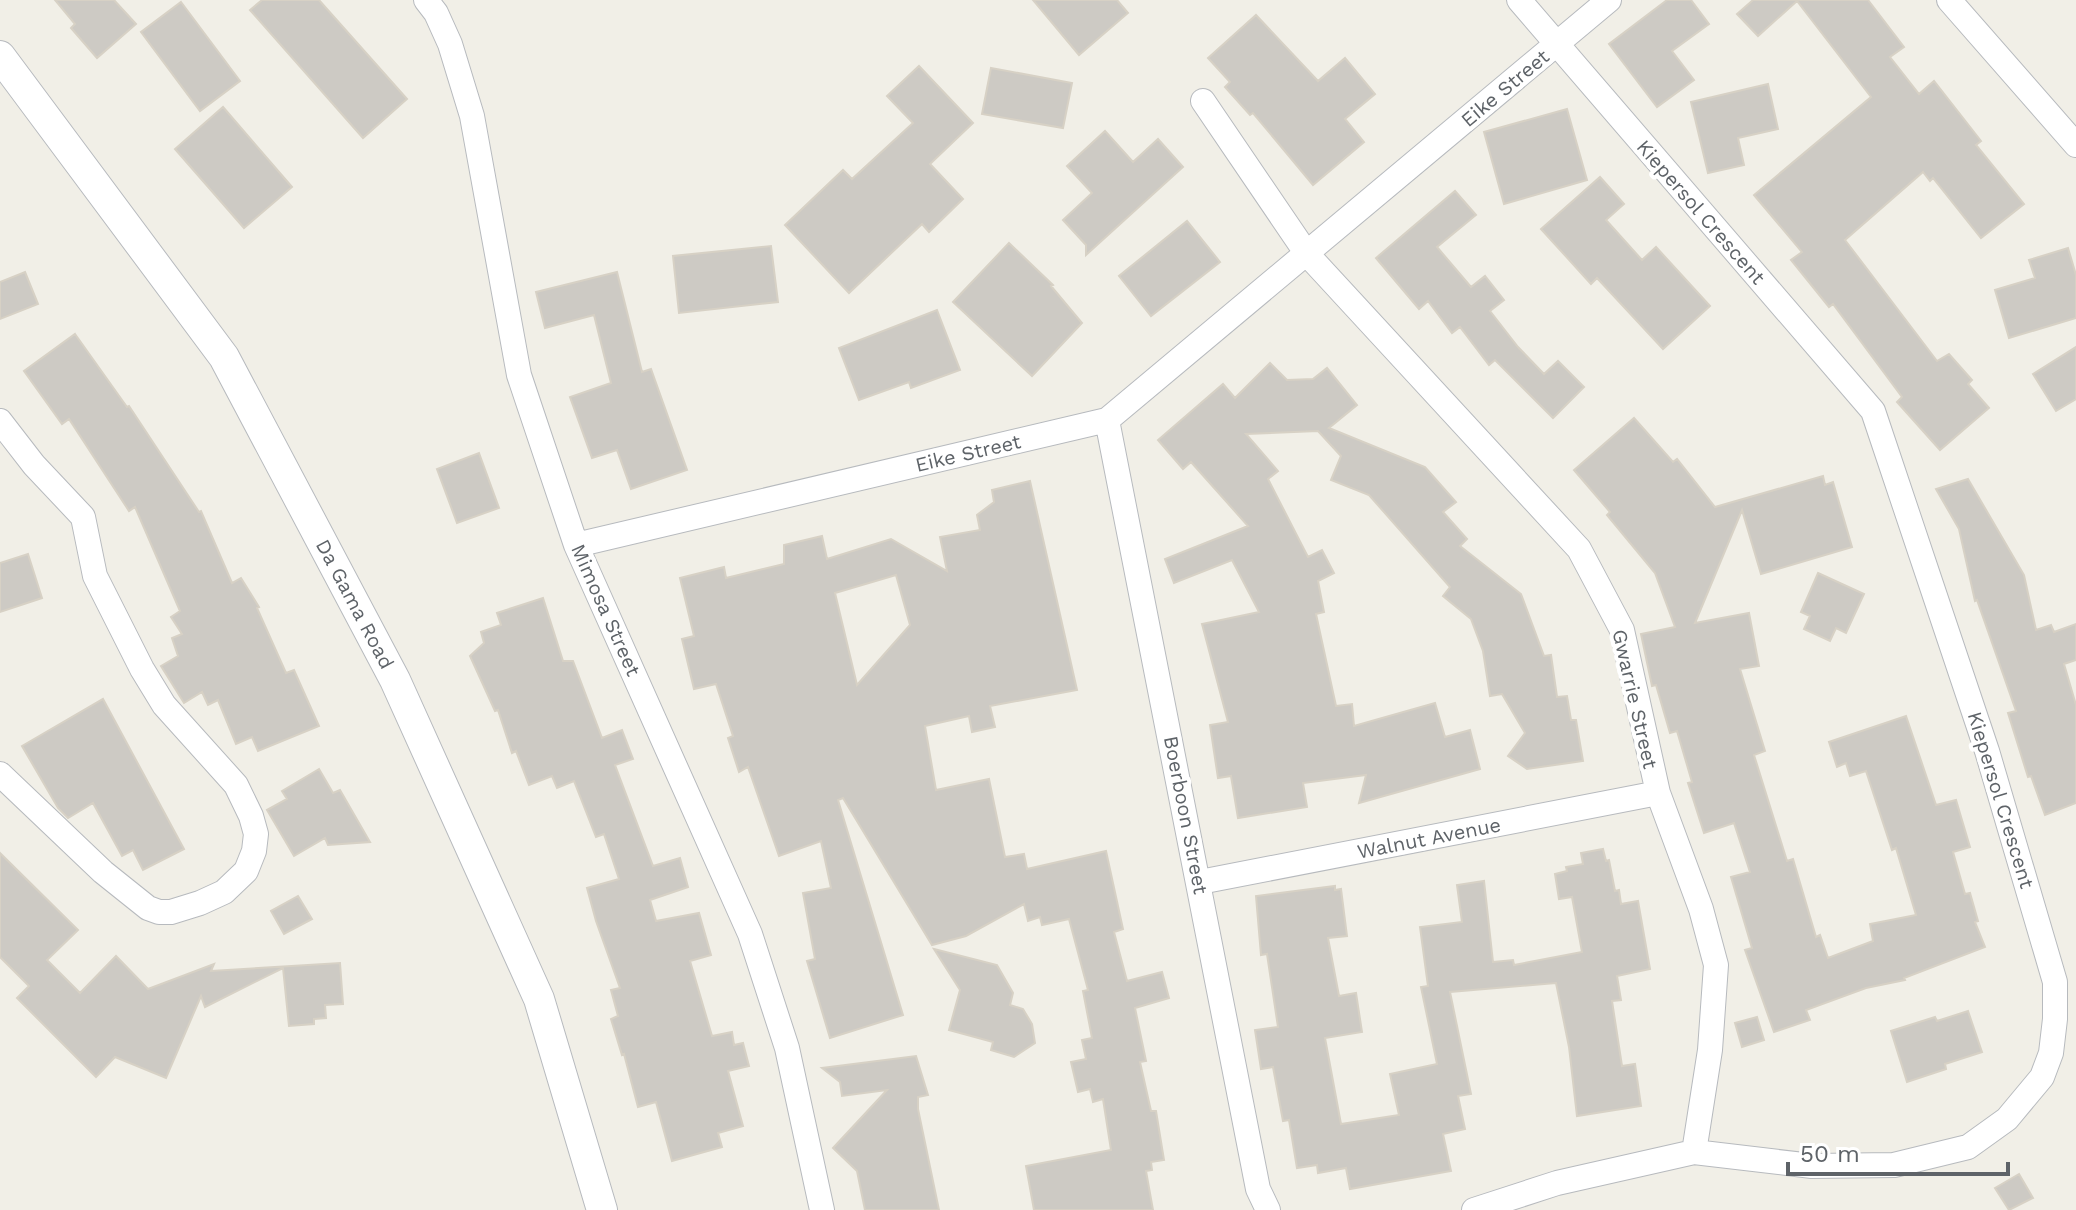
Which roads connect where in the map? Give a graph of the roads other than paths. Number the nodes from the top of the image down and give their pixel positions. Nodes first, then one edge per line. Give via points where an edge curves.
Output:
1 (426, 0) edge
2 (1519, 0) edge
3 (1609, 0) edge
4 (1949, 0) edge
5 (1556, 45) junction
6 (0, 56) edge
7 (1203, 101) dead end
8 (2076, 145) edge
9 (1307, 254) junction
10 (1107, 420) junction
11 (0, 421) edge
12 (576, 545) junction
13 (0, 774) edge
14 (1658, 793) junction
15 (1200, 882) junction
16 (1694, 1152) junction
17 (602, 1210) edge
18 (822, 1210) edge
19 (1268, 1210) edge
20 (1474, 1210) edge

1 - 12 street, Mimosa Street via 450,44 472,116 519,375
2 - 5 street, Eike Street
3 - 5 street, Eike Street
4 - 8 street
5 - 9 street, Eike Street
5 - 16 street, Kiepersol Crescent via 1873,411 1987,751 2055,982 2051,1053 2042,1077 2007,1119 1968,1147 1894,1165 1812,1166
6 - 17 street, Da Gama Road via 224,357 388,666 539,999
7 - 9 street
9 - 10 street, Eike Street
9 - 14 street, Gwarrie Street via 1579,549 1622,630
10 - 12 street, Eike Street
10 - 15 street, Boerboon Street
11 - 13 street via 83,517 95,576 142,669 164,705 236,785 256,834 254,851 246,871 224,892 159,912 103,872
12 - 18 street, Mimosa Street via 750,934 787,1048
14 - 15 street, Walnut Avenue
14 - 16 street, Gwarrie Street via 1716,965
15 - 19 street, Boerboon Street via 1258,1189
16 - 20 street, Kiepersol Crescent via 1557,1183

